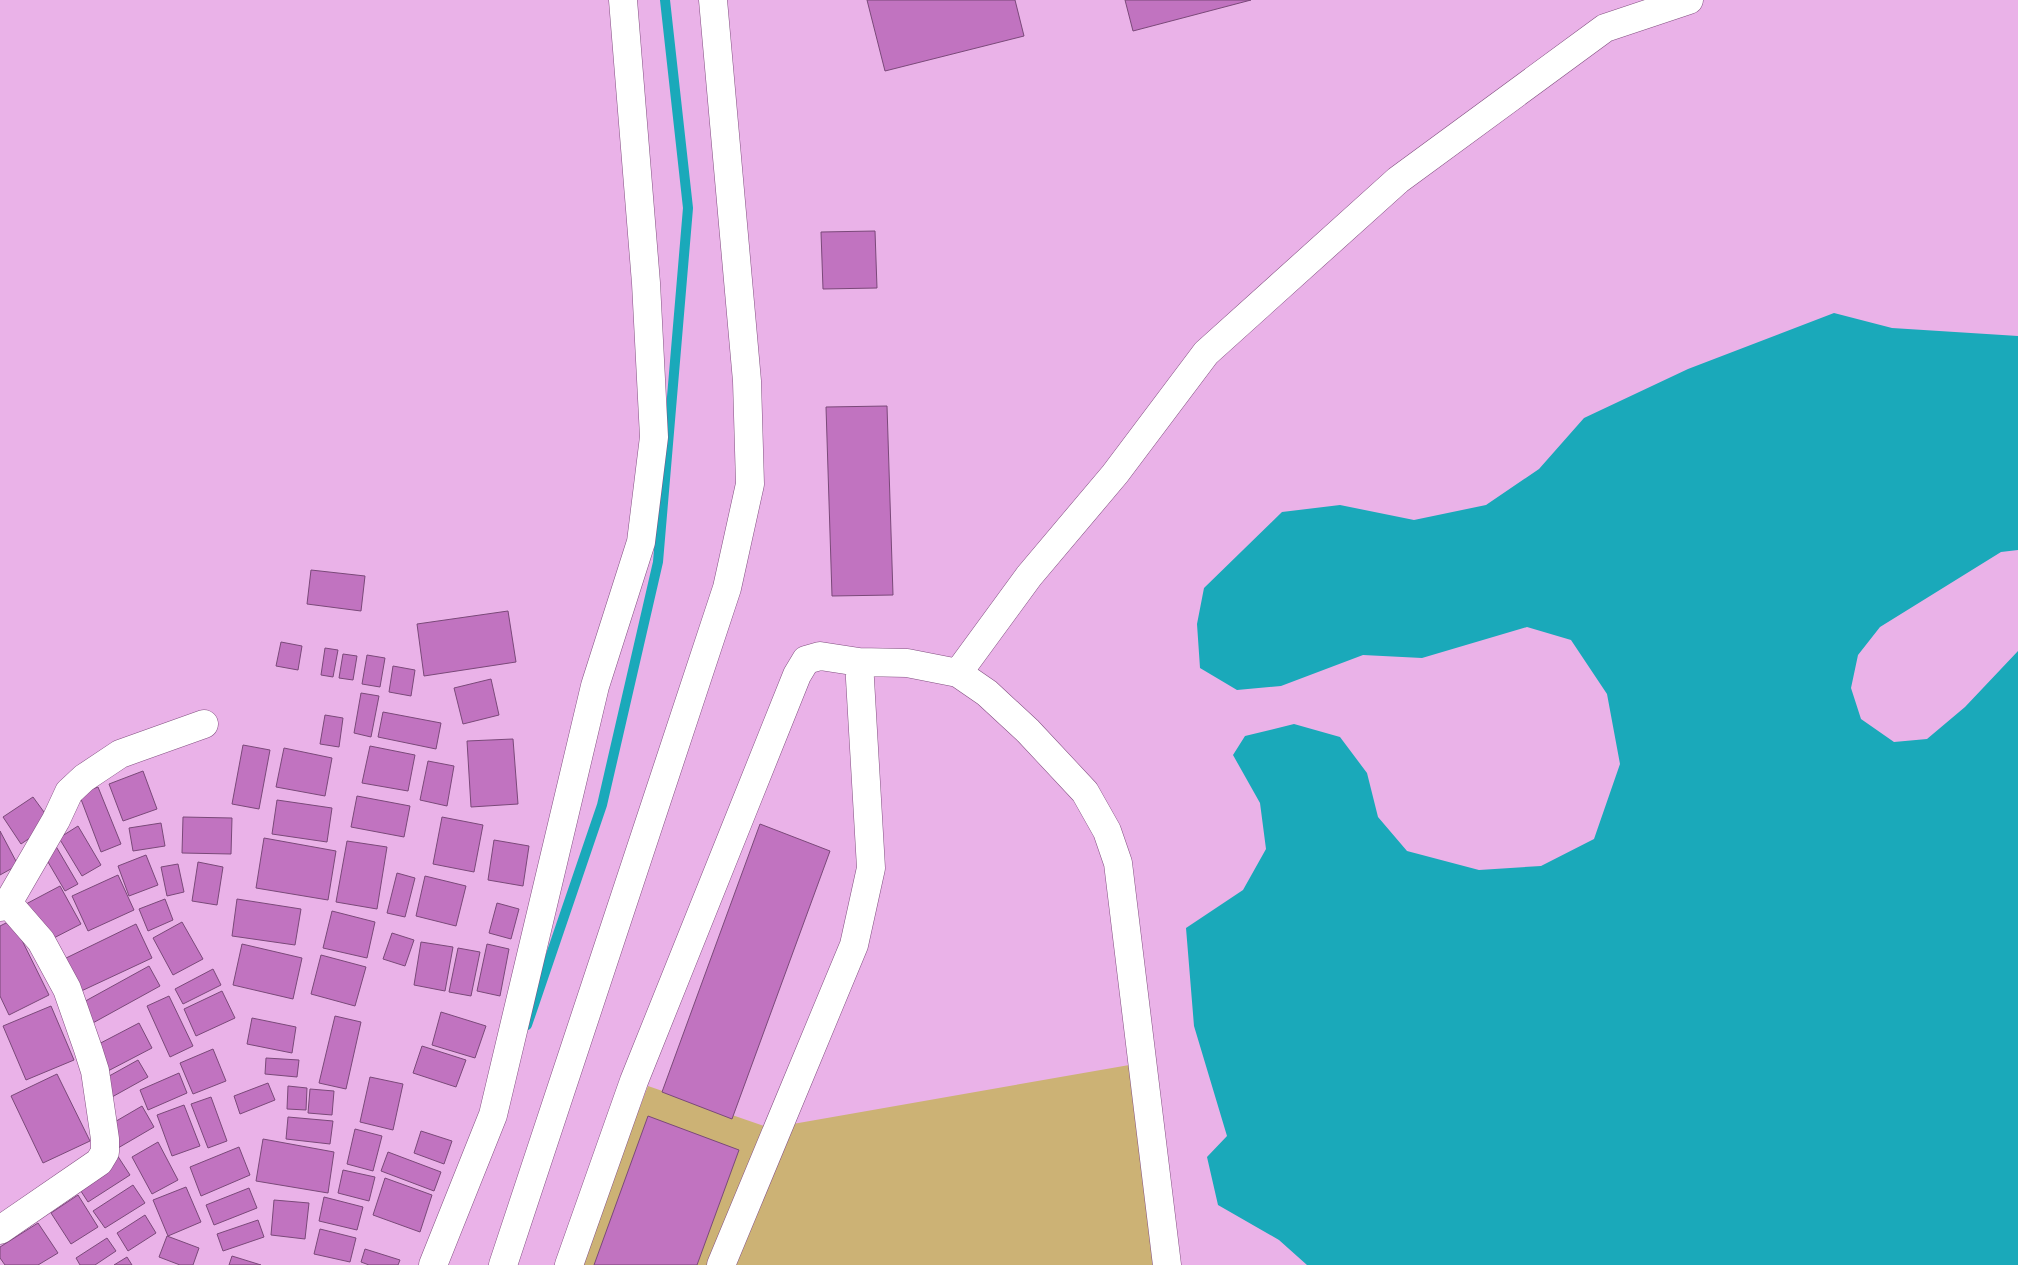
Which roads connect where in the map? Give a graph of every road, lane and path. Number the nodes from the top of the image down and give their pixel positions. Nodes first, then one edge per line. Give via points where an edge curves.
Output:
1 (623, 0) edge
2 (713, 0) edge
3 (1689, 0) edge
4 (859, 662) junction
5 (958, 674) junction
6 (204, 724) dead end
7 (4, 905) edge
8 (0, 1230) edge
9 (433, 1265) edge
10 (504, 1265) edge
11 (569, 1265) edge
12 (721, 1265) edge
13 (1167, 1265) edge

1 - 9 street via 646,283 654,437 641,542 596,686 493,1115
2 - 10 street via 747,381 750,484 727,588
3 - 5 street via 1605,28 1398,180 1206,353 1116,474 1030,576
4 - 5 street via 907,663
4 - 11 street via 820,656 806,660 797,675 634,1081
4 - 12 street via 871,868 854,945
5 - 13 street via 987,693 1028,731 1085,792 1107,831 1118,863
6 - 7 street via 120,754 84,778 69,792 56,820
7 - 8 street via 40,941 67,989 95,1071 105,1152 99,1162

